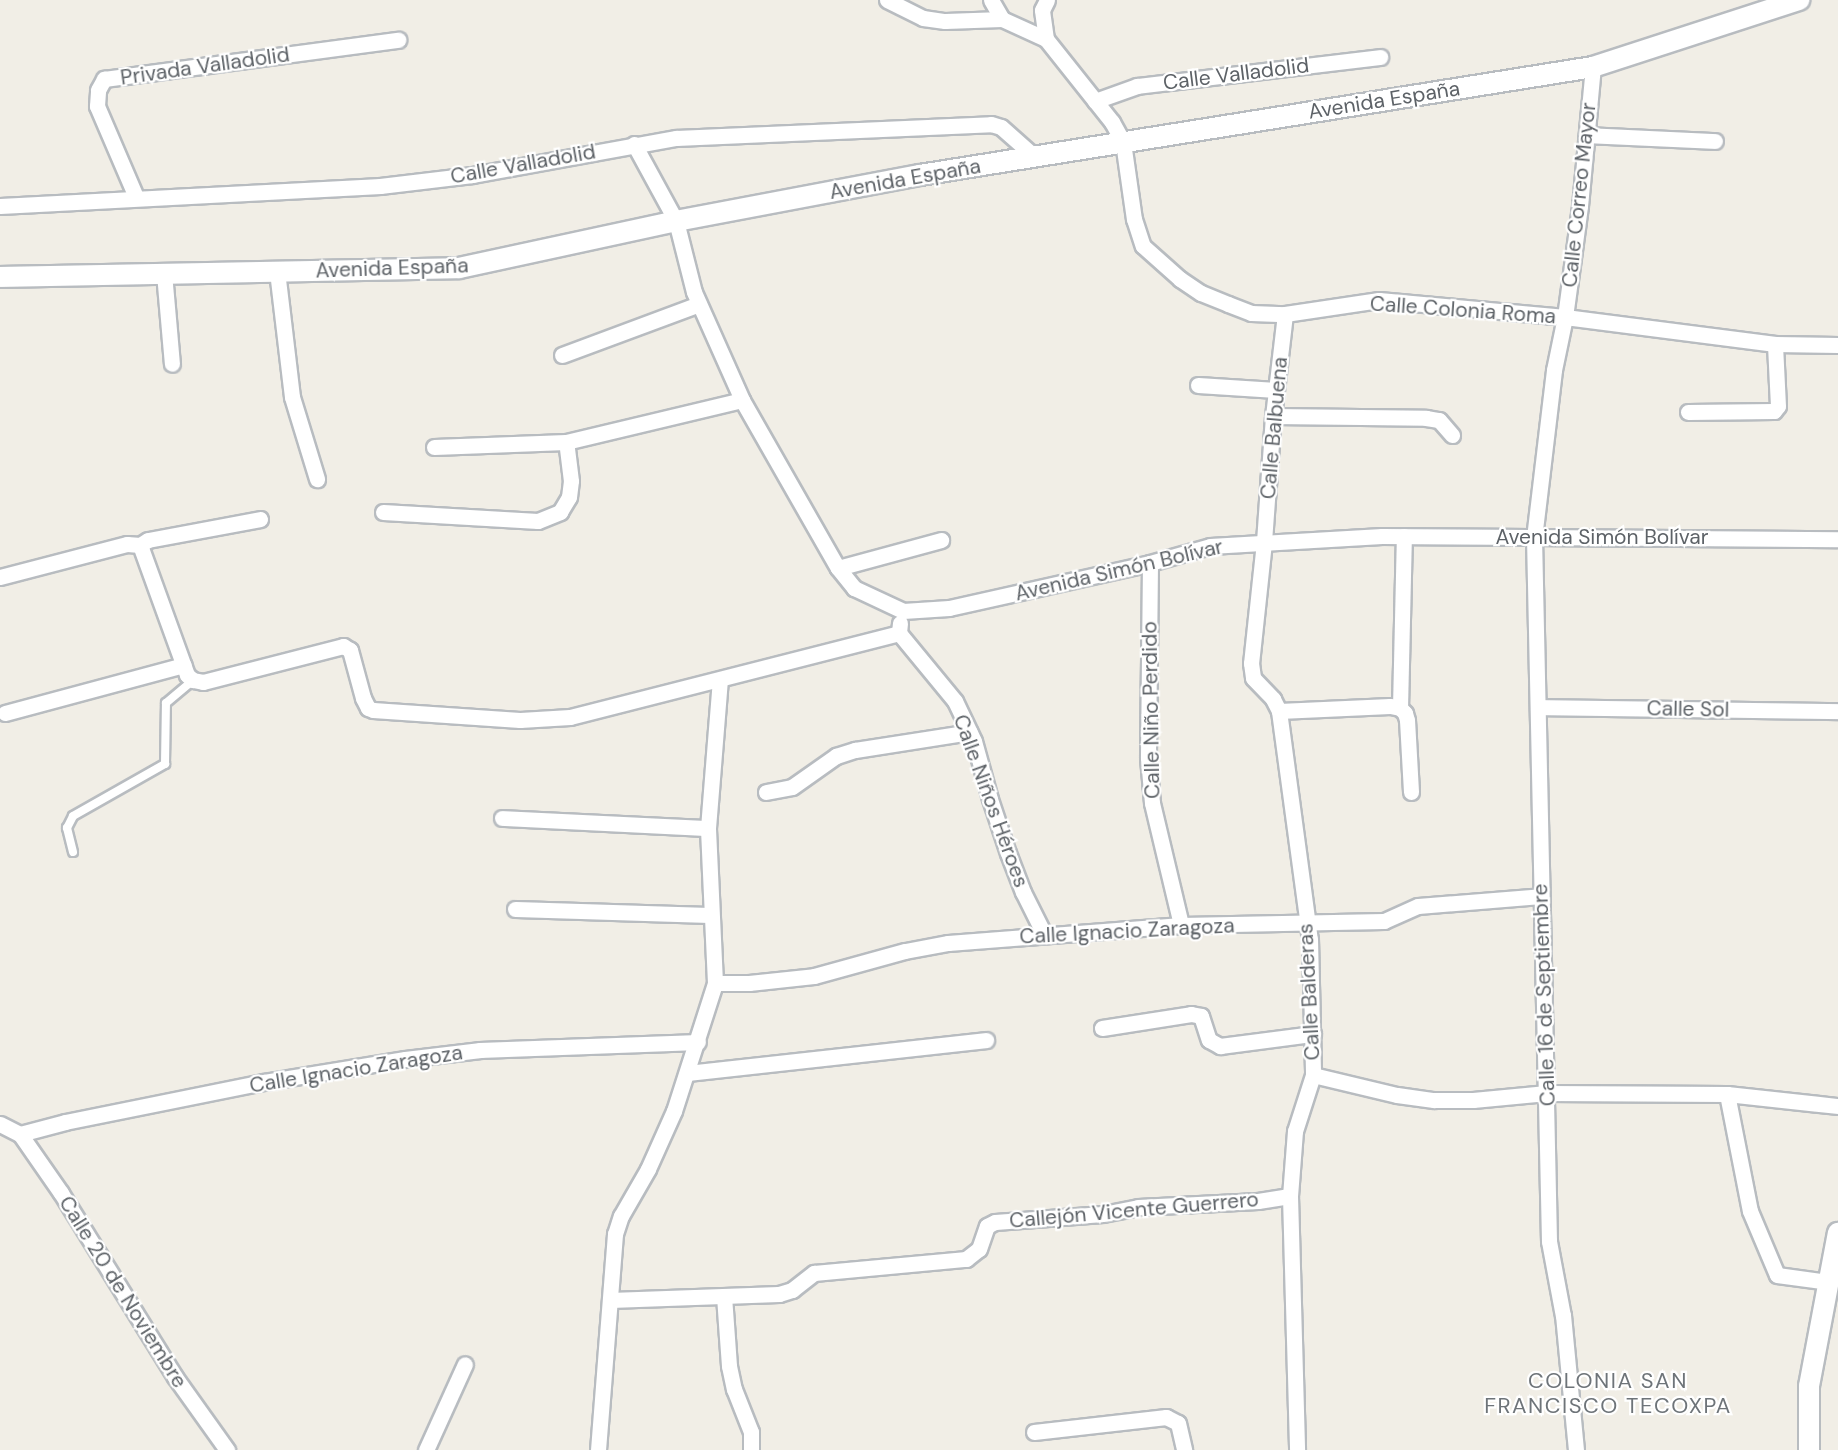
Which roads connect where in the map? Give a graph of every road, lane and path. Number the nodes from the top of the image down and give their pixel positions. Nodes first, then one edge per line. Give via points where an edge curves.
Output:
1 (887, 0) edge
2 (991, 0) edge
3 (1047, 0) edge
4 (1799, 0) edge
5 (1002, 19) junction
6 (1046, 39) junction
7 (398, 40) dead end
8 (1380, 57) dead end
9 (1593, 66) junction
10 (1095, 101) junction
11 (1587, 135) junction
12 (1715, 141) dead end
13 (1123, 142) junction
14 (634, 144) junction
15 (1035, 157) junction
16 (136, 197) junction
17 (0, 206) edge
18 (676, 221) junction
19 (277, 271) junction
20 (164, 273) junction
21 (0, 277) edge
22 (699, 304) junction
23 (1286, 314) junction
24 (1565, 317) junction
25 (1775, 344) junction
26 (1838, 345) edge
27 (562, 355) dead end
28 (172, 364) dead end
29 (1198, 385) dead end
30 (1276, 390) junction
31 (742, 400) junction
32 (1688, 412) dead end
33 (1273, 416) junction
34 (1452, 435) dead end
35 (566, 442) junction
36 (434, 447) dead end
37 (317, 479) dead end
38 (383, 512) dead end
39 (260, 519) dead end
40 (1404, 536) junction
41 (1534, 538) junction
42 (1838, 539) edge
43 (941, 540) dead end
44 (1264, 542) junction
45 (140, 545) junction
46 (1150, 563) junction
47 (838, 568) junction
48 (0, 577) edge
49 (903, 612) junction
50 (899, 633) junction
51 (184, 665) junction
52 (720, 679) junction
53 (193, 680) junction
54 (1538, 707) junction
55 (1400, 708) junction
56 (1279, 711) junction
57 (1838, 711) edge
58 (5, 713) dead end
59 (970, 732) junction
60 (766, 792) dead end
61 (1411, 792) dead end
62 (502, 818) dead end
63 (708, 828) junction
64 (73, 852) dead end
65 (1541, 896) junction
66 (515, 909) dead end
67 (710, 915) junction
68 (1306, 922) junction
69 (1182, 925) junction
70 (1044, 934) junction
71 (714, 982) junction
72 (1102, 1028) dead end
73 (1313, 1034) junction
74 (986, 1040) dead end
75 (698, 1042) junction
76 (688, 1073) junction
77 (1313, 1075) junction
78 (1547, 1093) junction
79 (1727, 1094) junction
80 (1838, 1106) edge
81 (0, 1124) edge
82 (20, 1134) junction
83 (1290, 1196) junction
84 (1838, 1233) edge
85 (1828, 1282) junction
86 (724, 1296) junction
87 (610, 1300) junction
88 (465, 1364) dead end
89 (1034, 1432) dead end
90 (227, 1450) edge
91 (426, 1450) edge
92 (598, 1450) edge
93 (752, 1450) edge
94 (1184, 1450) edge
95 (1297, 1450) edge
96 (1576, 1450) edge
97 (1809, 1450) edge

1 - 5 street via 923,18
2 - 5 street
3 - 6 street via 1042,10
4 - 9 street, Avenida España
5 - 6 street
6 - 10 street
7 - 16 street, Privada Valladolid via 104,79 98,90 97,106
8 - 10 street, Calle Valladolid via 1137,86
9 - 11 street, Calle Correo Mayor
9 - 13 street, Avenida España
10 - 13 street
11 - 12 street
11 - 24 street, Calle Correo Mayor
13 - 15 street, Avenida España
13 - 23 street, Calle Colonia Roma via 1134,219 1143,246 1157,261 1201,293 1251,313
14 - 15 street, Calle Valladolid via 676,138 992,124 1001,127
14 - 16 street, Calle Valladolid via 471,176 380,186
14 - 18 street
15 - 18 street, Avenida España
16 - 17 street, Calle Valladolid
18 - 19 street, Avenida España via 459,268
18 - 22 street
19 - 20 street, Avenida España
19 - 37 street via 292,397
20 - 21 street, Avenida España
20 - 28 street
22 - 27 street
22 - 31 street
23 - 24 street, Calle Colonia Roma via 1379,300
23 - 30 street, Calle Balbuena
24 - 25 street, Calle Colonia Roma
24 - 41 street, Calle Correo Mayor via 1554,370
25 - 26 street, Calle Colonia Roma
25 - 32 street via 1778,406 1774,411
29 - 30 street
30 - 33 street, Calle Balbuena
31 - 35 street
31 - 47 street
33 - 34 street via 1426,418 1438,420
33 - 44 street, Calle Balbuena
35 - 36 street
35 - 38 street via 569,497 560,512 538,521
39 - 45 street via 148,540
40 - 41 street, Avenida Simón Bolívar
40 - 44 street, Avenida Simón Bolívar
40 - 55 street
41 - 42 street, Avenida Simón Bolívar
41 - 54 street, Calle 16 de Septiembre
43 - 47 street
44 - 46 street, Avenida Simón Bolívar via 1210,546
44 - 56 street, Calle Balderas via 1251,663 1253,678
45 - 48 street via 107,549
45 - 51 street
46 - 49 street, Avenida Simón Bolívar via 949,608
46 - 69 street, Calle Niño Perdido via 1148,758 1152,802
47 - 49 street via 854,588
49 - 50 street
50 - 52 street
50 - 59 street, Calle Niños Héroes via 955,701
51 - 53 street
51 - 58 street
52 - 53 street via 570,717 540,720 373,710 363,698 350,650 343,646 203,682
52 - 63 street
53 - 64 lane via 166,704 165,764 73,816 67,828
54 - 57 street, Calle Sol
54 - 65 street, Calle 16 de Septiembre
55 - 56 street
55 - 61 street via 1407,720
56 - 68 street, Calle Balderas
59 - 60 street via 855,750 836,756 792,787
59 - 70 street, Calle Niños Héroes via 1016,873
62 - 63 street
63 - 67 street
65 - 68 street, Calle Ignacio Zaragoza via 1418,906 1384,921
65 - 78 street, Calle 16 de Septiembre
66 - 67 street
67 - 71 street
68 - 69 street, Calle Ignacio Zaragoza
68 - 73 street, Calle Balderas
69 - 70 street, Calle Ignacio Zaragoza
70 - 71 street, Calle Ignacio Zaragoza via 924,947 814,976 749,983
71 - 75 street
72 - 73 street via 1191,1014 1201,1016 1209,1040 1220,1046
73 - 77 street, Calle Balderas
74 - 76 street
75 - 76 street
75 - 82 street, Calle Ignacio Zaragoza via 480,1050 405,1059 264,1082
76 - 87 street via 648,1169 621,1216 615,1234
77 - 78 street via 1434,1100
77 - 83 street, Calle Balderas via 1295,1131
78 - 79 street
78 - 96 street, Calle 16 de Septiembre via 1549,1241 1563,1316
79 - 80 street
79 - 85 street via 1750,1211 1777,1275
81 - 82 street
82 - 90 street, Calle 20 de Noviembre via 175,1377
83 - 86 street, Callejón Vicente Guerrero via 995,1222 987,1226 979,1249 966,1259 814,1273 792,1290 779,1294
83 - 95 street, Calle Balderas
84 - 85 street
85 - 97 street via 1809,1386
86 - 87 street, Callejón Vicente Guerrero
86 - 93 street via 729,1366 751,1432
87 - 92 street
88 - 91 street
89 - 94 street via 1166,1417 1178,1423

